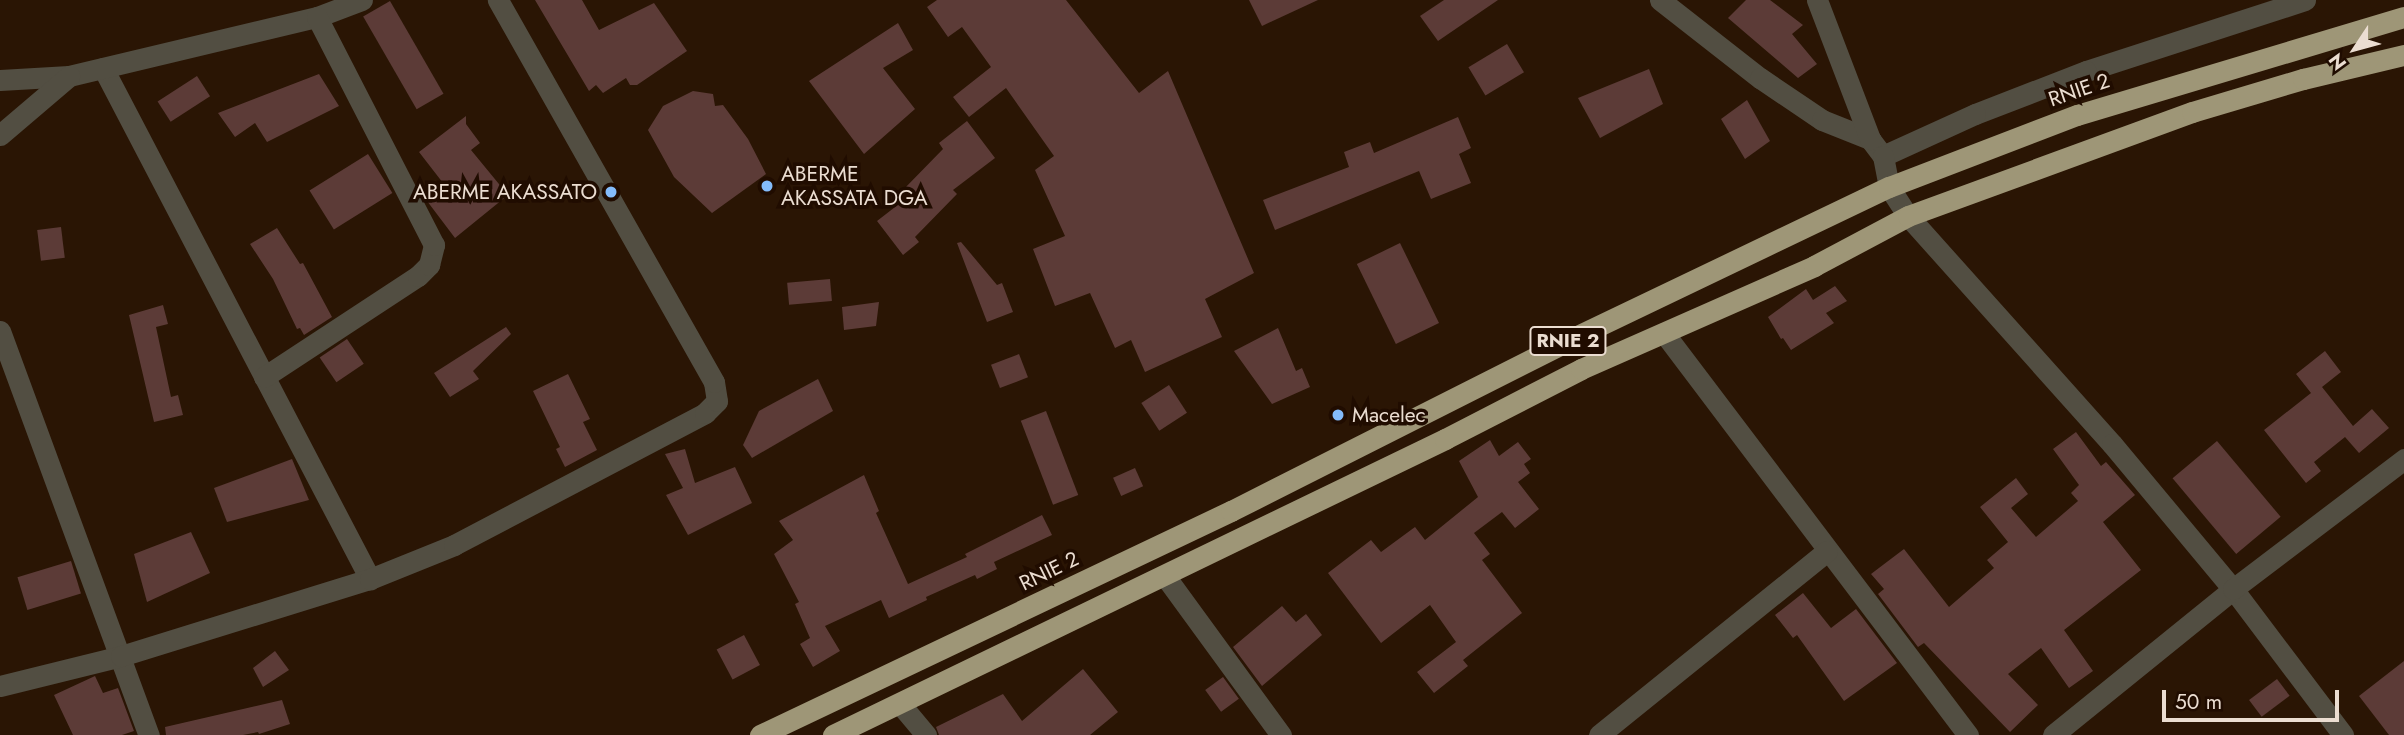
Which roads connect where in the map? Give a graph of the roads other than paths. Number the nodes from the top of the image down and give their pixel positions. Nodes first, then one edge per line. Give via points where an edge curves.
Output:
1 (362, 0) edge
2 (498, 0) edge
3 (1660, 0) edge
4 (1817, 0) edge
5 (2305, 0) edge
6 (317, 17) junction
7 (2404, 17) edge
8 (2404, 55) edge
9 (103, 68) junction
10 (69, 76) junction
11 (0, 80) edge
12 (0, 135) edge
13 (1876, 148) junction
14 (1889, 187) junction
15 (1908, 216) junction
16 (0, 331) edge
17 (1664, 333) junction
18 (264, 377) junction
19 (2404, 458) edge
20 (1828, 551) junction
21 (1165, 576) junction
22 (370, 579) junction
23 (2233, 589) junction
24 (121, 656) junction
25 (0, 686) edge
26 (901, 705) junction
27 (149, 735) edge
28 (760, 735) edge
29 (833, 735) edge
30 (926, 735) edge
31 (1281, 735) edge
32 (1599, 735) edge
33 (1968, 735) edge
34 (2053, 735) edge
35 (2343, 735) edge

1 - 6 street
2 - 22 street via 714,382 717,401 705,413 454,545
3 - 13 street via 1791,99
4 - 13 street
5 - 13 street via 2086,71
6 - 9 street
6 - 18 street via 434,244 429,265 418,276
7 - 14 highway, RNIE 2 / RNIE 2 via 2077,115
8 - 15 highway, RNIE 2 / RNIE 2 via 2192,112
9 - 10 street
9 - 18 street
10 - 11 street
10 - 12 street
13 - 14 street
14 - 15 street
14 - 28 highway, RNIE 2 / RNIE 2 via 1567,341 1231,511
15 - 17 highway, RNIE 2 / RNIE 2 via 1814,266
15 - 23 street via 2112,444
16 - 24 street
17 - 20 street
17 - 21 highway, RNIE 2 / RNIE 2 via 1581,369
18 - 22 street
19 - 23 street
20 - 32 street
20 - 33 street
21 - 26 highway, RNIE 2 / RNIE 2
21 - 31 street
22 - 24 street
23 - 34 street
23 - 35 street
24 - 25 street
24 - 27 street
26 - 29 highway, RNIE 2 / RNIE 2
26 - 30 street

